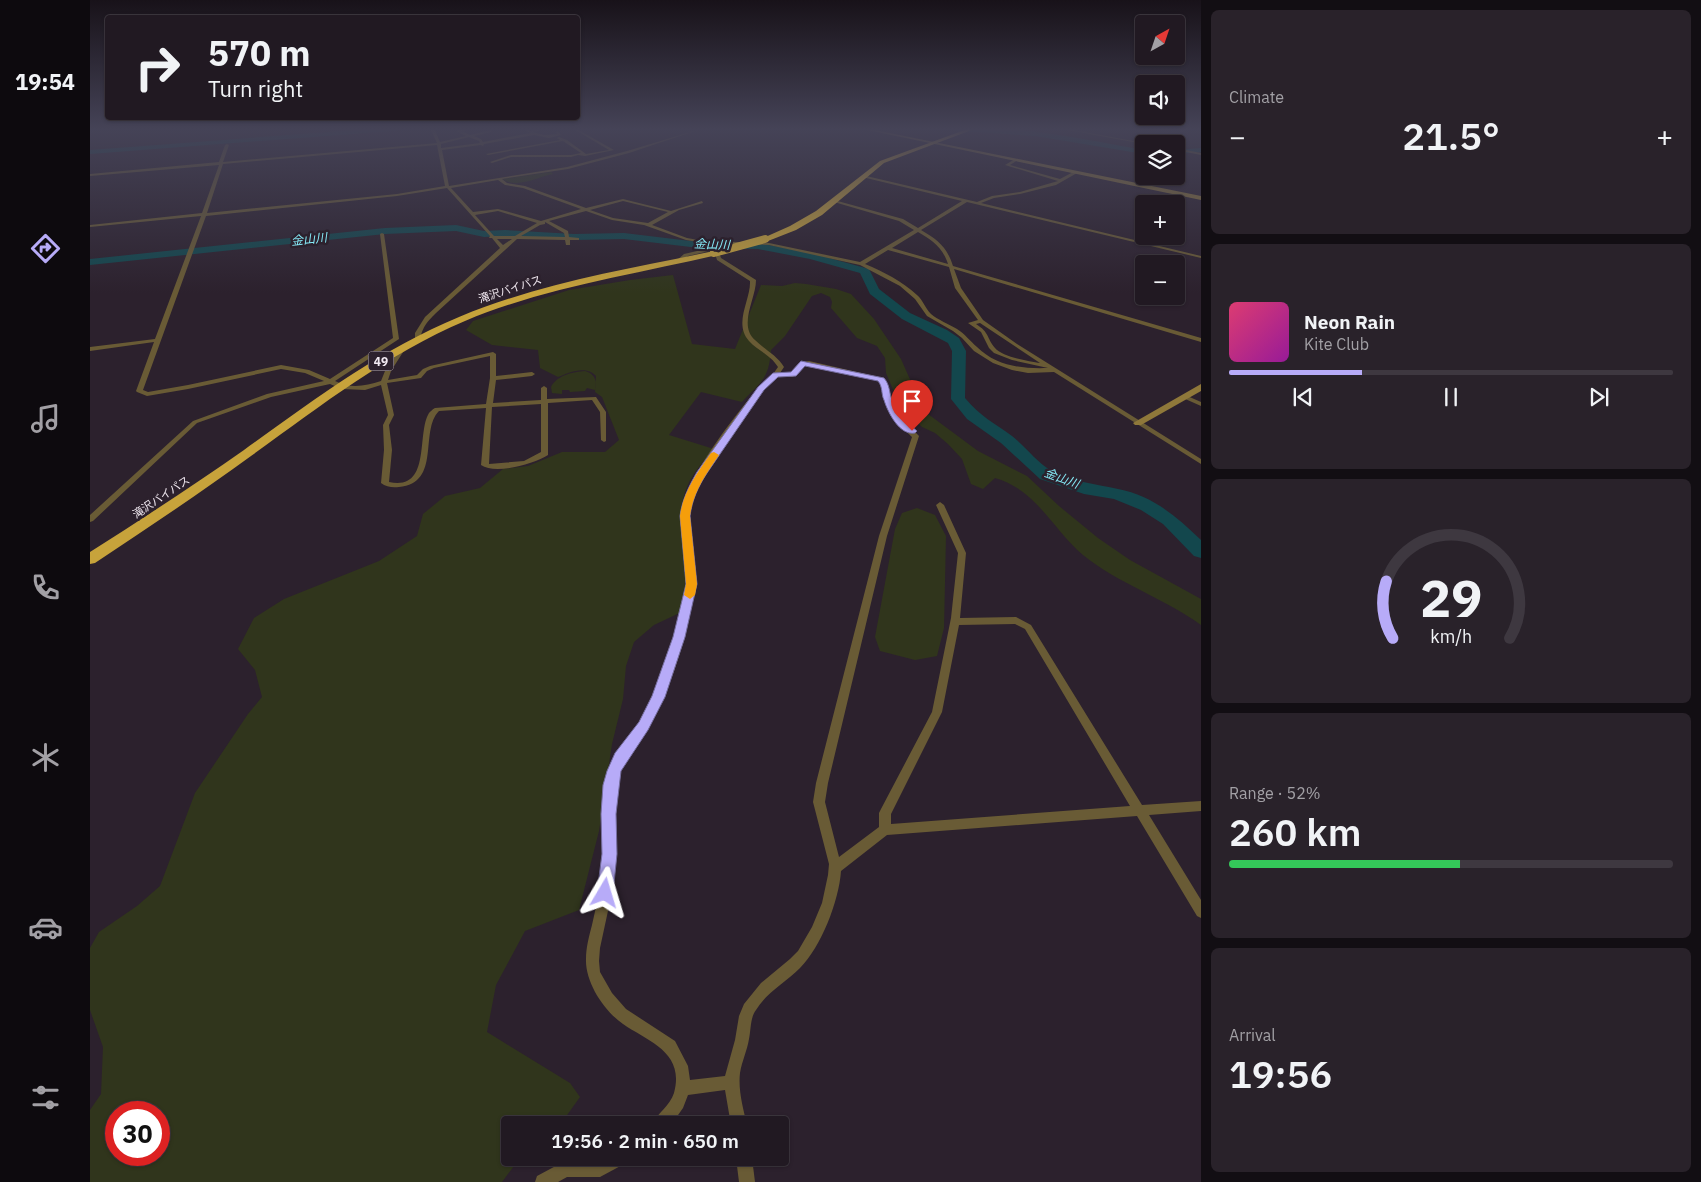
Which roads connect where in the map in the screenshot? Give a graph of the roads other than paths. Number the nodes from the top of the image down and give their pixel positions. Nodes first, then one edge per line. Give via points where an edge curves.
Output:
1 (215, 183) edge
2 (466, 183) edge
3 (505, 183) edge
4 (855, 183) edge
5 (894, 183) edge
6 (1054, 183) edge
7 (1130, 183) edge
8 (447, 186) junction
9 (1201, 198) edge
10 (967, 200) junction
11 (835, 201) junction
12 (702, 202) dead end
13 (978, 203) junction
14 (583, 210) junction
15 (672, 212) junction
16 (471, 214) junction
17 (204, 215) junction
18 (545, 222) junction
19 (648, 225) junction
20 (90, 226) edge
21 (920, 229) junction
22 (382, 234) dead end
23 (491, 237) junction
24 (517, 237) junction
25 (577, 240) dead end
26 (568, 242) junction
27 (503, 248) junction
28 (716, 248) junction
29 (888, 248) junction
30 (1201, 257) edge
31 (861, 264) junction
32 (952, 267) junction
33 (725, 269) dead end
34 (737, 270) junction
35 (981, 321) junction
36 (158, 340) junction
37 (1201, 340) edge
38 (416, 341) junction
39 (90, 349) edge
40 (402, 349) junction
41 (1052, 368) junction
42 (532, 374) dead end
43 (776, 375) junction
44 (493, 378) junction
45 (330, 382) junction
46 (384, 382) junction
47 (342, 387) junction
48 (1201, 387) edge
49 (544, 388) dead end
50 (1185, 397) junction
51 (545, 402) junction
52 (1201, 404) edge
53 (489, 406) junction
54 (1138, 423) junction
55 (604, 440) dead end
56 (1201, 462) edge
57 (940, 505) dead end
58 (90, 519) edge
59 (90, 559) edge
60 (956, 622) junction
61 (1201, 806) edge
62 (1140, 811) junction
63 (885, 830) junction
64 (835, 868) junction
65 (1201, 912) edge
66 (733, 1082) junction
67 (682, 1088) junction
68 (669, 1116) edge
69 (738, 1116) edge
70 (606, 1166) edge
71 (745, 1166) edge
72 (543, 1182) edge
73 (747, 1182) edge

1 - 17 street
2 - 8 street
3 - 14 street via 524,187
4 - 11 highway, 滝沢バイパス / 49
5 - 10 street
6 - 13 street via 1020,193 993,196
7 - 9 street
8 - 16 street
8 - 17 street via 397,195
10 - 13 street
10 - 21 street
11 - 21 street via 884,214
11 - 28 highway, 滝沢バイパス / 49, bridge via 802,224 765,239
12 - 15 street
13 - 30 street
14 - 15 street via 623,200
14 - 18 street
14 - 19 street via 620,222
15 - 19 street
16 - 18 street via 498,210
16 - 23 street
17 - 20 street
17 - 36 street
18 - 24 street
18 - 26 street via 566,232
19 - 28 street
21 - 29 street
21 - 32 street via 947,254
22 - 45 street via 396,339
23 - 24 street
23 - 27 street
24 - 26 street
24 - 27 street
25 - 26 street
27 - 38 street via 436,309 417,333
28 - 31 street via 769,244
28 - 34 street via 719,259
28 - 38 highway, 滝沢バイパス / 49 via 678,261 535,294 462,319
29 - 31 street
29 - 32 street
31 - 41 street via 902,285 929,315 995,362 1028,371
32 - 35 street via 958,288
32 - 37 street
33 - 34 street
34 - 43 street via 754,283 746,333 779,362 780,370
35 - 41 street
35 - 41 street via 972,323 983,331 996,352
36 - 39 street
36 - 45 street via 139,391 143,393 188,387 271,368 307,371
38 - 40 highway, 滝沢バイパス / 49
40 - 46 street
40 - 47 highway, 滝沢バイパス / 49
41 - 54 street
42 - 44 street
43 - 64 street via 791,376 802,364 809,363 881,380 901,424 916,436 883,536 822,783 819,802
43 - 67 street via 750,403 688,498 685,516 692,584 679,637 659,697 644,726 620,758 611,785 610,854 593,971 602,989 625,1017 669,1044 679,1061 684,1082
44 - 46 street via 494,354 432,367 419,377
44 - 53 street
45 - 47 street
45 - 58 street via 269,395 195,422
46 - 47 street via 365,388
46 - 53 street via 391,415 386,425 385,484 389,485 406,484 421,470 429,422 437,409
47 - 59 highway, 滝沢バイパス / 49
48 - 50 street
49 - 51 street
50 - 52 street
50 - 54 street
51 - 53 street
51 - 53 street via 546,453 526,464 486,465
51 - 55 street via 594,398 603,412
54 - 56 street
57 - 60 street via 962,553
60 - 62 street via 1016,620 1028,627
60 - 63 street via 937,712 885,814
61 - 62 street
62 - 63 street
62 - 65 street
63 - 64 street
64 - 66 street via 821,925 796,963 775,978 749,1008 732,1074
66 - 67 street
66 - 69 street
67 - 68 street via 680,1099
70 - 72 street via 600,1169 565,1169
71 - 73 street

